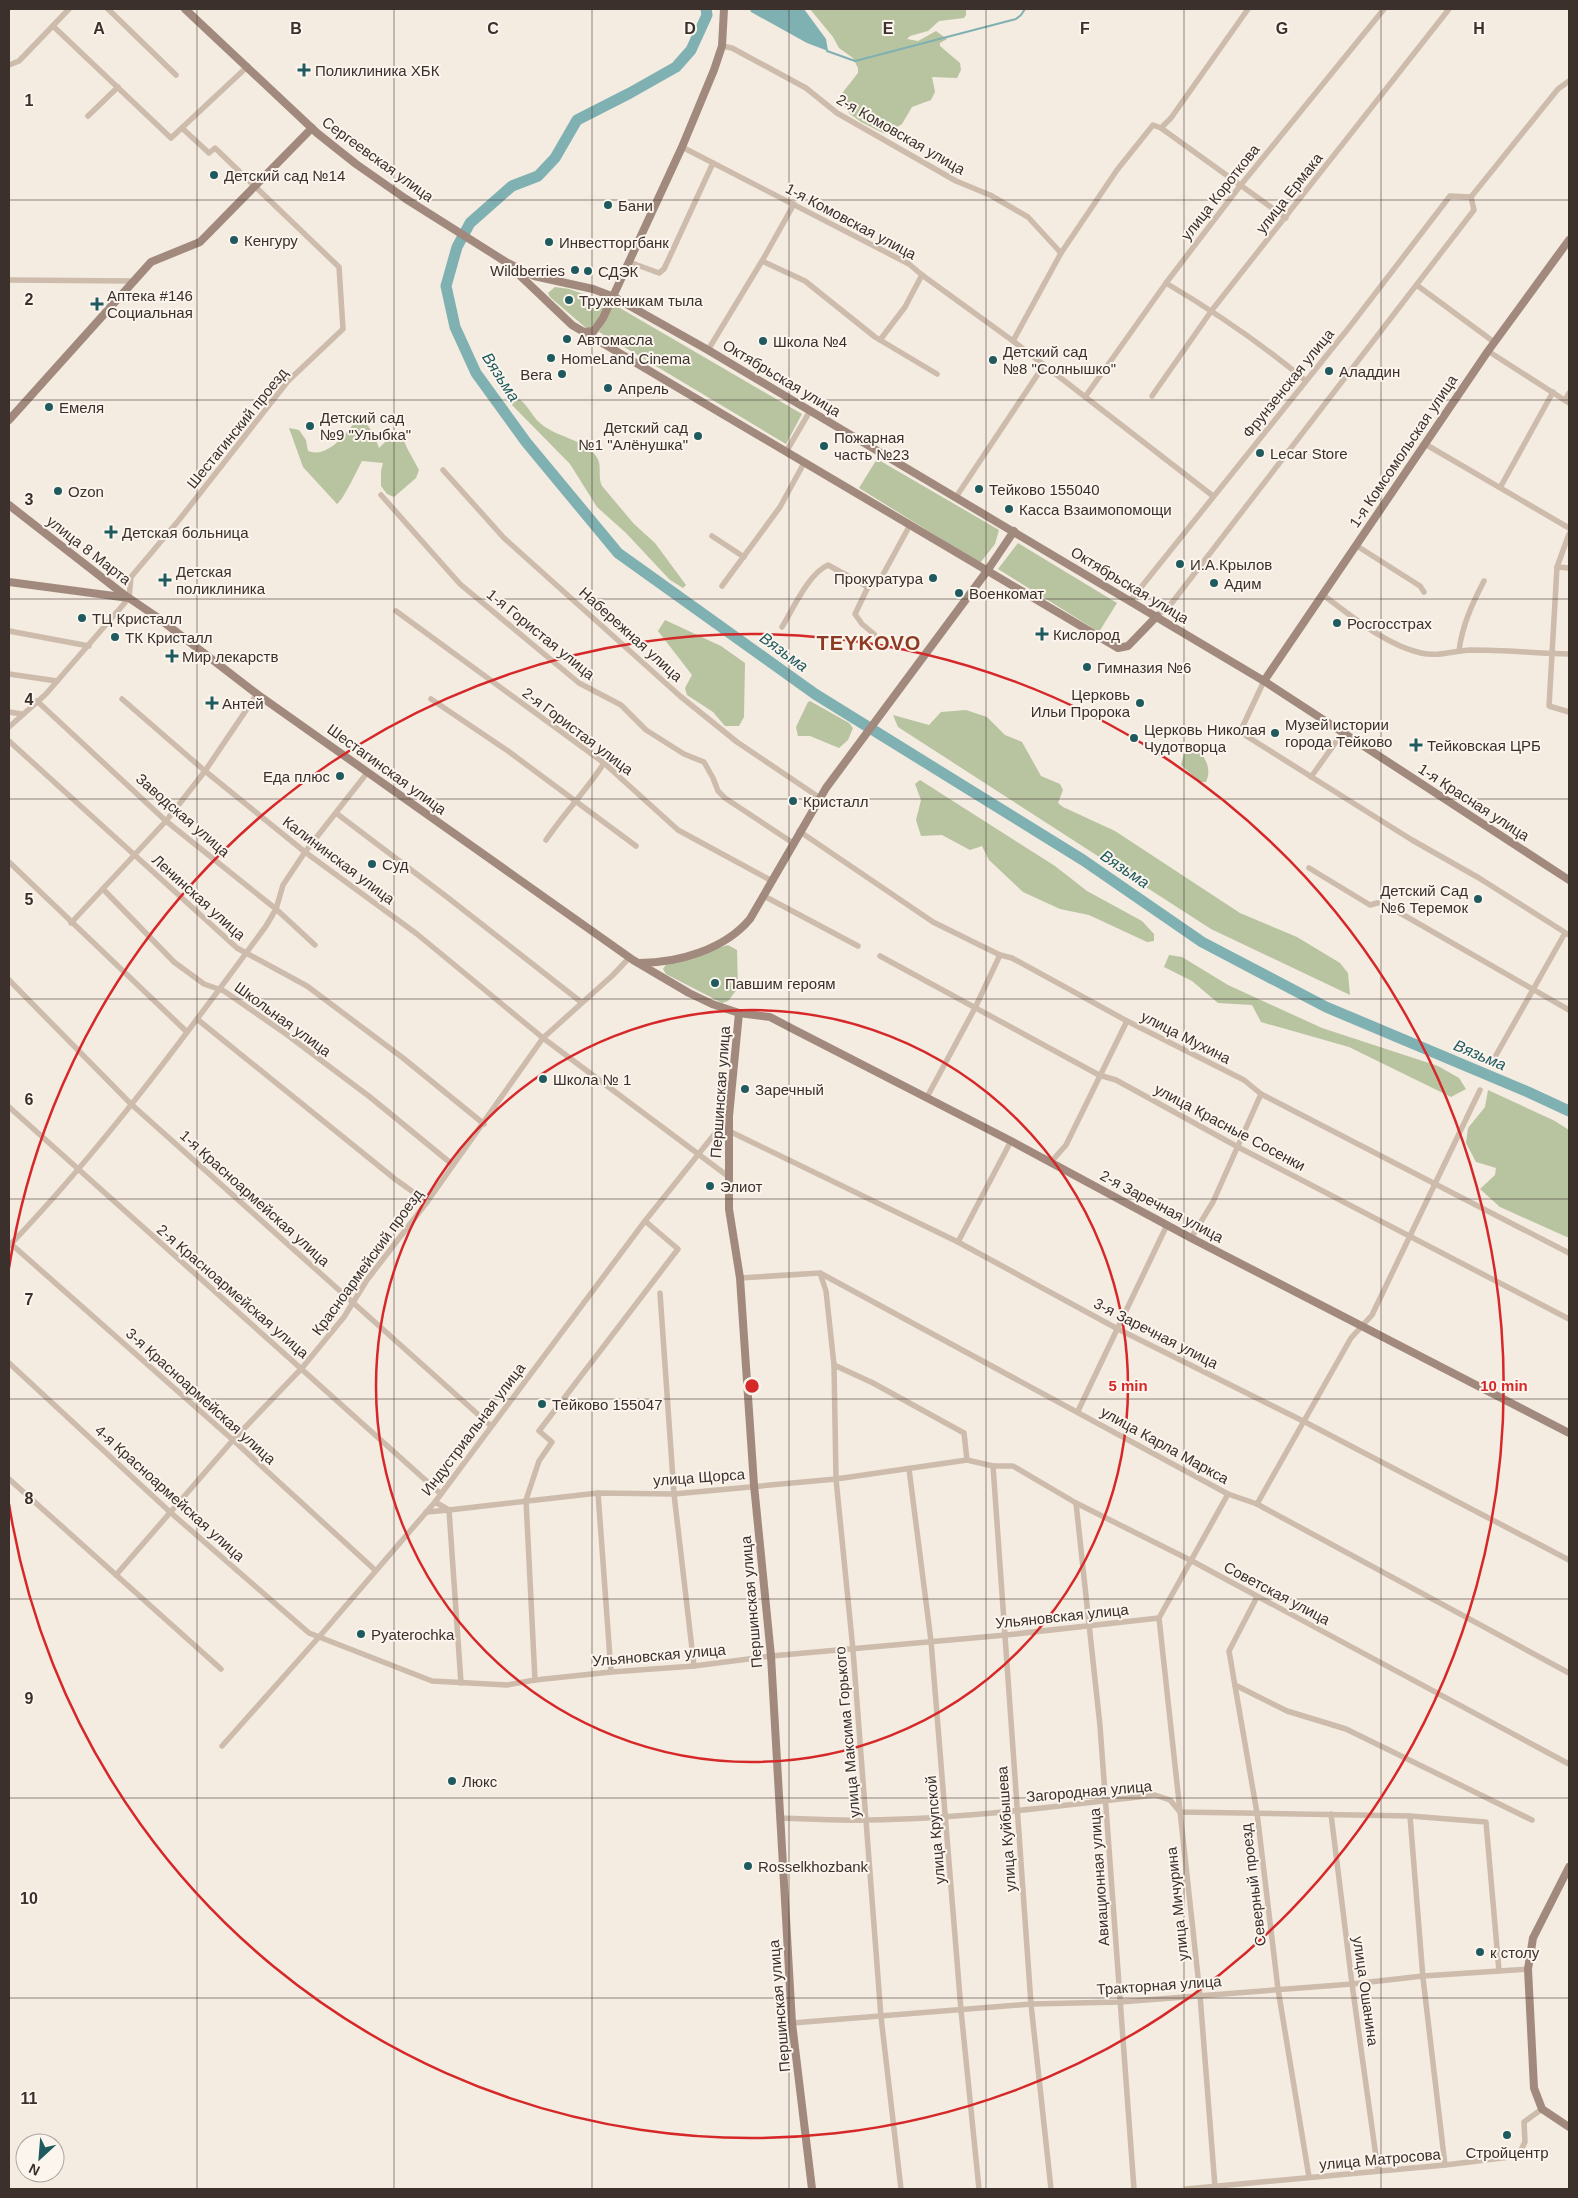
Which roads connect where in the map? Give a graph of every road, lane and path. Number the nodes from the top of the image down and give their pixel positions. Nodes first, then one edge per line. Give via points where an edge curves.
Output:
1 (70, 9) edge
2 (108, 9) edge
3 (185, 9) edge
4 (724, 9) edge
5 (1248, 9) edge
6 (1384, 9) edge
7 (1449, 9) edge
8 (53, 26) junction
9 (722, 46) junction
10 (9, 65) edge
11 (248, 66) junction
12 (176, 75) dead end
13 (1569, 81) edge
14 (118, 87) junction
15 (88, 116) dead end
16 (182, 128) junction
17 (312, 128) junction
18 (1161, 128) junction
19 (682, 146) junction
20 (713, 162) junction
21 (255, 185) junction
22 (1240, 186) junction
23 (1471, 197) junction
24 (794, 204) junction
25 (1286, 218) junction
26 (472, 240) joint
27 (1569, 240) edge
28 (1061, 253) junction
29 (762, 261) junction
30 (506, 262) junction
31 (629, 262) junction
32 (922, 275) junction
33 (9, 280) edge
34 (135, 280) junction
35 (545, 280) junction
36 (1166, 283) junction
37 (1418, 286) junction
38 (538, 294) junction
39 (614, 297) junction
40 (1212, 310) junction
41 (584, 332) junction
42 (880, 340) junction
43 (1013, 341) junction
44 (1494, 342) junction
45 (708, 350) junction
46 (1488, 350) junction
47 (1044, 365) junction
48 (937, 374) dead end
49 (1306, 381) junction
50 (1553, 392) junction
51 (1569, 393) edge
52 (1152, 396) dead end
53 (1085, 397) junction
54 (1567, 401) edge
55 (810, 411) junction
56 (9, 420) edge
57 (1425, 444) junction
58 (786, 452) junction
59 (804, 463) junction
60 (443, 470) dead end
61 (1501, 486) junction
62 (381, 495) dead end
63 (1213, 496) junction
64 (956, 497) junction
65 (9, 505) edge
66 (910, 525) junction
67 (1569, 528) edge
68 (1014, 531) junction
69 (1569, 534) edge
70 (712, 536) dead end
71 (1356, 546) junction
72 (744, 557) junction
73 (1557, 567) junction
74 (1569, 568) edge
75 (987, 571) junction
76 (1484, 581) dead end
77 (9, 582) edge
78 (722, 586) dead end
79 (868, 586) junction
80 (1424, 592) dead end
81 (1323, 595) junction
82 (129, 598) junction
83 (1130, 601) junction
84 (396, 611) dead end
85 (1158, 616) junction
86 (782, 628) dead end
87 (9, 631) edge
88 (874, 634) dead end
89 (89, 646) junction
90 (1459, 652) junction
91 (1551, 653) junction
92 (1569, 654) edge
93 (9, 674) edge
94 (1264, 681) junction
95 (57, 682) junction
96 (257, 694) junction
97 (122, 699) dead end
98 (431, 699) dead end
99 (38, 701) junction
100 (9, 712) edge
101 (1569, 712) edge
102 (22, 714) junction
103 (9, 727) edge
104 (1343, 732) junction
105 (9, 741) edge
106 (604, 763) junction
107 (205, 771) junction
108 (367, 773) junction
109 (1311, 777) junction
110 (820, 798) junction
111 (575, 801) junction
112 (336, 813) junction
113 (166, 821) junction
114 (800, 832) junction
115 (546, 840) dead end
116 (793, 843) junction
117 (636, 846) dead end
118 (305, 852) junction
119 (135, 856) junction
120 (9, 862) edge
121 (1309, 868) dead end
122 (1569, 880) edge
123 (772, 881) junction
124 (103, 889) junction
125 (764, 896) junction
126 (276, 909) junction
127 (71, 923) junction
128 (1567, 934) edge
129 (315, 945) dead end
130 (858, 946) dead end
131 (246, 953) junction
132 (1000, 954) junction
133 (880, 956) dead end
134 (630, 957) junction
135 (666, 960) junction
136 (638, 963) junction
137 (657, 974) junction
138 (9, 980) edge
139 (218, 989) junction
140 (1534, 989) junction
141 (581, 1002) junction
142 (975, 1008) junction
143 (1569, 1010) edge
144 (739, 1013) junction
145 (197, 1019) junction
146 (1127, 1021) junction
147 (187, 1032) junction
148 (543, 1038) junction
149 (1495, 1057) dead end
150 (1099, 1075) junction
151 (1480, 1090) dead end
152 (1261, 1094) junction
153 (927, 1097) junction
154 (131, 1104) junction
155 (9, 1107) edge
156 (729, 1116) junction
157 (484, 1124) junction
158 (729, 1131) junction
159 (1010, 1141) junction
160 (1238, 1147) junction
161 (698, 1153) junction
162 (1051, 1162) junction
163 (453, 1165) junction
164 (78, 1170) junction
165 (729, 1177) junction
166 (1435, 1185) junction
167 (427, 1202) junction
168 (645, 1221) junction
169 (1167, 1225) junction
170 (1411, 1237) junction
171 (1191, 1238) junction
172 (958, 1242) junction
173 (9, 1244) edge
174 (1569, 1253) edge
175 (820, 1273) junction
176 (740, 1278) junction
177 (660, 1293) dead end
178 (353, 1302) junction
179 (1569, 1319) edge
180 (1362, 1325) junction
181 (1116, 1328) junction
182 (9, 1363) edge
183 (834, 1365) junction
184 (302, 1368) junction
185 (1078, 1411) junction
186 (1305, 1422) junction
187 (491, 1426) junction
188 (1569, 1433) edge
189 (233, 1440) junction
190 (967, 1460) junction
191 (993, 1466) junction
192 (909, 1469) junction
193 (836, 1479) junction
194 (9, 1480) edge
195 (754, 1486) junction
196 (598, 1493) junction
197 (441, 1494) junction
198 (674, 1494) junction
199 (1228, 1494) junction
200 (526, 1500) junction
201 (435, 1502) junction
202 (1076, 1503) junction
203 (1257, 1504) junction
204 (449, 1510) junction
205 (170, 1512) junction
206 (426, 1512) junction
207 (1569, 1560) edge
208 (1192, 1561) junction
209 (375, 1570) junction
210 (116, 1575) junction
211 (1258, 1597) junction
212 (1159, 1618) junction
213 (1090, 1627) junction
214 (1006, 1635) junction
215 (319, 1637) junction
216 (931, 1642) junction
217 (853, 1650) junction
218 (771, 1656) junction
219 (694, 1666) junction
220 (221, 1669) dead end
221 (611, 1672) junction
222 (1569, 1673) edge
223 (535, 1680) junction
224 (461, 1683) junction
225 (1235, 1685) junction
226 (222, 1746) dead end
227 (1569, 1764) edge
228 (1106, 1801) junction
229 (1017, 1810) junction
230 (1180, 1812) junction
231 (1257, 1813) junction
232 (1331, 1814) junction
233 (947, 1816) junction
234 (1410, 1816) junction
235 (779, 1818) junction
236 (867, 1820) junction
237 (1532, 1820) dead end
238 (1569, 1866) edge
239 (1528, 1970) junction
240 (1499, 1971) junction
241 (1423, 1976) junction
242 (1352, 1984) junction
243 (1278, 1989) junction
244 (1200, 1995) junction
245 (1120, 2002) junction
246 (1031, 2004) junction
247 (962, 2010) junction
248 (881, 2017) junction
249 (792, 2023) junction
250 (1542, 2109) junction
251 (1569, 2127) edge
252 (1445, 2165) junction
253 (1378, 2171) junction
254 (1309, 2177) junction
255 (1215, 2187) junction
256 (812, 2189) edge
257 (901, 2189) edge
258 (979, 2189) edge
259 (1051, 2189) edge
260 (1134, 2189) edge
261 (1186, 2189) edge

1 - 8 street
2 - 12 street
3 - 11 street, Сергеевская улица
4 - 9 street
5 - 18 street
6 - 22 street, улица Короткова
7 - 25 street, улица Ермака
8 - 10 street via 19,61
8 - 14 street
9 - 19 street
9 - 28 street, 2-я Комовская улица via 732,48 806,88 837,113 956,181 990,195 1028,217
11 - 16 street
11 - 17 street, Сергеевская улица
13 - 23 street via 1558,89
14 - 15 street
14 - 16 street via 171,138
16 - 21 street via 209,153 214,148
17 - 21 street
17 - 26 street, Сергеевская улица via 356,164
18 - 22 street
18 - 28 street via 1153,125 1117,170
19 - 20 street, 1-я Комовская улица
19 - 31 street
20 - 24 street, 1-я Комовская улица
20 - 31 street via 664,269 659,273
21 - 34 street via 200,242 151,262
21 - 82 street, Шестагинский проезд via 339,267 343,329 288,381 131,577
22 - 25 street
22 - 36 street, улица Короткова
23 - 37 street via 1474,210
23 - 49 street, Фрунзенская улица via 1450,196
24 - 29 street
24 - 32 street, 1-я Комовская улица via 909,264
25 - 40 street, улица Ермака
26 - 30 street, Октябрьская улица
27 - 44 street, 1-я Комсомольская улица
28 - 43 street
29 - 42 street via 805,281
29 - 45 street
30 - 35 street, Октябрьская улица
30 - 38 street, Октябрьская улица
31 - 39 street
32 - 42 street via 905,307
32 - 43 street, 1-я Комовская улица
33 - 34 street
34 - 56 street
35 - 38 street via 539,286
35 - 39 street, Октябрьская улица
36 - 40 street
36 - 53 street, улица Короткова
37 - 44 street
37 - 85 street via 1171,604
38 - 41 street, Октябрьская улица
39 - 41 street via 594,331
39 - 45 street, Октябрьская улица
40 - 49 street
40 - 52 street, улица Ермака
41 - 58 street, Октябрьская улица
42 - 48 street
43 - 47 street, 1-я Комовская улица
44 - 46 street, 1-я Комсомольская улица
45 - 55 street, Октябрьская улица
46 - 50 street
46 - 57 street, 1-я Комсомольская улица
47 - 53 street, 1-я Комовская улица
47 - 64 street
49 - 63 street, Фрунзенская улица
50 - 54 street
50 - 61 street
51 - 54 street
53 - 63 street, 1-я Комовская улица
55 - 58 street
55 - 64 street, Октябрьская улица
57 - 61 street
57 - 71 street, 1-я Комсомольская улица
58 - 59 street, Октябрьская улица
59 - 66 street, Октябрьская улица
59 - 72 street via 780,507
60 - 110 street, Набережная улица via 504,538 680,696 737,742
61 - 67 street
62 - 116 street, 1-я Гористая улица via 460,584 529,644 579,683 621,705 646,730 684,754 704,762 718,791 725,798
63 - 83 street, Фрунзенская улица
64 - 68 street, Октябрьская улица
65 - 82 street, улица 8 Марта
66 - 75 street, Октябрьская улица
66 - 79 street via 880,580
68 - 75 street
68 - 83 street, Октябрьская улица
69 - 73 street
70 - 72 street
71 - 80 street via 1420,586
71 - 81 street, 1-я Комсомольская улица
72 - 78 street
73 - 74 street
73 - 91 street
75 - 85 street, Октябрьская улица via 1118,648 1128,646
75 - 110 street
76 - 90 street via 1470,608
77 - 82 street, Шестагинская улица
79 - 86 street via 828,565 820,568
79 - 88 street via 855,614
81 - 90 street via 1366,626 1404,647 1431,655
81 - 94 street, 1-я Комсомольская улица
82 - 89 street
82 - 96 street, Шестагинская улица
83 - 85 street, Октябрьская улица
84 - 106 street, 2-я Гористая улица
85 - 94 street, Октябрьская улица
87 - 89 street
89 - 95 street
90 - 91 street
91 - 92 street
91 - 101 street via 1549,706
93 - 95 street
94 - 104 street, 1-я Красная улица
94 - 109 street via 1240,732
95 - 99 street
96 - 107 street
96 - 108 street, Шестагинская улица
97 - 107 street, Калининская улица
98 - 111 street via 508,750
99 - 102 street
99 - 113 street, Заводская улица
100 - 102 street
102 - 103 street
104 - 109 street
104 - 122 street, 1-я Красная улица
105 - 119 street, Ленинская улица
106 - 111 street
106 - 123 street, 2-я Гористая улица via 678,830
107 - 113 street
107 - 118 street, Калининская улица
108 - 112 street
108 - 134 street, Шестагинская улица
109 - 128 street
110 - 114 street
111 - 115 street
111 - 117 street
112 - 118 street
112 - 141 street
113 - 119 street
113 - 126 street, Заводская улица
114 - 116 street
114 - 132 street, улица Мухина via 933,922
116 - 123 street
118 - 126 street via 283,885
118 - 148 street, Калининская улица via 417,934
119 - 124 street
119 - 131 street, Ленинская улица
120 - 127 street
121 - 140 street via 1370,905 1381,902
123 - 125 street
124 - 127 street
124 - 139 street, Школьная улица via 174,962 204,984
125 - 130 street
125 - 135 street via 739,932 703,951
126 - 129 street, Заводская улица
126 - 131 street
127 - 147 street
128 - 140 street
131 - 139 street
131 - 157 street, Ленинская улица via 306,986 336,1007
132 - 142 street
132 - 146 street, улица Мухина
133 - 142 street, улица Красные Сосенки
134 - 136 street, Шестагинская улица
134 - 141 street, Красноармейский проезд
135 - 136 street
135 - 137 street
136 - 137 street, Шестагинская улица
137 - 144 street, Шестагинская улица via 712,1004
138 - 154 street, 1-я Красноармейская улица
139 - 145 street
139 - 163 street, Школьная улица via 286,1034
140 - 143 street
140 - 149 street
141 - 148 street, Красноармейский проезд
142 - 150 street, улица Красные Сосенки
142 - 153 street
144 - 153 street, 2-я Заречная улица via 770,1018
144 - 156 street, Першинская улица
145 - 147 street
145 - 167 street
146 - 150 street
146 - 152 street, улица Мухина via 1244,1080
147 - 154 street
148 - 157 street, Красноармейский проезд
148 - 161 street, Калининская улица
150 - 160 street, улица Красные Сосенки via 1116,1080
150 - 162 street via 1066,1145
151 - 166 street
152 - 160 street
152 - 166 street, улица Мухина
153 - 159 street, 2-я Заречная улица
154 - 164 street
154 - 178 street, 1-я Красноармейская улица
155 - 164 street, 2-я Красноармейская улица
156 - 158 street, Першинская улица
156 - 161 street, Индустриальная улица
157 - 163 street, Красноармейский проезд
158 - 165 street, Першинская улица
158 - 172 street, 3-я Заречная улица
159 - 162 street, 2-я Заречная улица
159 - 172 street
160 - 170 street, улица Красные Сосенки
160 - 171 street via 1213,1202
161 - 165 street, Калининская улица
161 - 168 street, Индустриальная улица
162 - 169 street, 2-я Заречная улица
163 - 167 street, Красноармейский проезд
164 - 173 street
164 - 184 street, 2-я Красноармейская улица
165 - 176 street, Першинская улица via 729,1209
166 - 170 street
166 - 174 street, улица Мухина
167 - 178 street, Красноармейский проезд
168 - 187 street, Индустриальная улица
168 - 200 street via 678,1249 539,1431 552,1442 539,1461
169 - 171 street, 2-я Заречная улица
169 - 181 street
170 - 179 street, улица Красные Сосенки
170 - 180 street via 1372,1315
171 - 180 street, 2-я Заречная улица
172 - 181 street, 3-я Заречная улица
173 - 189 street, 3-я Красноармейская улица
175 - 176 street
175 - 183 street, улица Максима Горького via 826,1291
175 - 185 street, улица Карла Маркса
176 - 195 street, Першинская улица
177 - 198 street
178 - 184 street, Красноармейский проезд
178 - 187 street, 1-я Красноармейская улица
180 - 186 street via 1351,1338
180 - 188 street, 2-я Заречная улица
181 - 185 street
181 - 186 street, 3-я Заречная улица
182 - 205 street, 4-я Красноармейская улица
183 - 190 street via 964,1433
183 - 193 street, улица Максима Горького
184 - 189 street, Красноармейский проезд
184 - 197 street, 2-я Красноармейская улица
185 - 199 street, улица Карла Маркса
186 - 203 street
186 - 207 street, 3-я Заречная улица
187 - 197 street, Индустриальная улица
189 - 205 street, Красноармейский проезд
189 - 209 street, 3-я Красноармейская улица
190 - 191 street, Советская улица
190 - 192 street, улица Щорса
191 - 202 street, Советская улица via 1013,1466
191 - 214 street, улица Куйбышева
192 - 193 street, улица Щорса
192 - 216 street, улица Крупской
193 - 195 street, улица Щорса
193 - 217 street, улица Максима Горького
194 - 210 street
195 - 198 street, улица Щорса
195 - 218 street, Першинская улица
196 - 198 street, улица Щорса
196 - 200 street, улица Щорса
196 - 221 street
197 - 201 street, Индустриальная улица
198 - 219 street
199 - 203 street, улица Карла Маркса
199 - 208 street
200 - 204 street, улица Щорса
200 - 223 street
201 - 204 street
201 - 206 street, Индустриальная улица
202 - 208 street, Советская улица
202 - 213 street, Авиационная улица
203 - 222 street, улица Карла Маркса
204 - 206 street, улица Щорса
204 - 224 street
205 - 210 street, Красноармейский проезд
205 - 215 street, 4-я Красноармейская улица via 305,1629
206 - 209 street, Индустриальная улица
208 - 211 street, Советская улица
208 - 212 street
209 - 215 street, Индустриальная улица
210 - 220 street
211 - 225 street, Северный проезд via 1229,1651
211 - 227 street, Советская улица
212 - 213 street, Ульяновская улица
212 - 230 street, улица Мичурина
213 - 214 street, Ульяновская улица
213 - 228 street, Авиационная улица
214 - 216 street, Ульяновская улица
214 - 229 street, улица Куйбышева
215 - 224 street, Ульяновская улица via 432,1681
215 - 226 street, Индустриальная улица
216 - 217 street, Ульяновская улица
216 - 233 street, улица Крупской
217 - 218 street, Ульяновская улица
217 - 236 street, улица Максима Горького
218 - 219 street, Ульяновская улица
218 - 235 street, Першинская улица
219 - 221 street, Ульяновская улица
221 - 223 street, Ульяновская улица
223 - 224 street, Ульяновская улица via 507,1685
225 - 231 street, Северный проезд
225 - 237 street via 1287,1711 1346,1729
228 - 229 street, Загородная улица
228 - 230 street, Загородная улица via 1155,1795 1170,1800
228 - 245 street, Авиационная улица
229 - 233 street, Загородная улица
229 - 246 street, улица Куйбышева
230 - 231 street
230 - 244 street, улица Мичурина
231 - 232 street
231 - 243 street, Северный проезд
232 - 234 street
232 - 242 street, улица Ошанина
233 - 236 street, Загородная улица
233 - 247 street, улица Крупской
234 - 240 street via 1486,1822
234 - 241 street
235 - 236 street, Загородная улица
235 - 249 street, Першинская улица
236 - 248 street, улица Максима Горького
238 - 239 street via 1533,1938
239 - 240 street, Тракторная улица
239 - 250 street via 1534,2088
240 - 241 street, Тракторная улица
241 - 242 street, Тракторная улица
241 - 252 street
242 - 243 street, Тракторная улица
242 - 253 street, улица Ошанина
243 - 244 street, Тракторная улица
243 - 254 street, Северный проезд
244 - 245 street, Тракторная улица
244 - 255 street, улица Мичурина
245 - 246 street, Тракторная улица
245 - 260 street, Авиационная улица
246 - 247 street, Тракторная улица
246 - 259 street, улица Куйбышева
247 - 248 street, Тракторная улица
247 - 258 street, улица Крупской
248 - 249 street, Тракторная улица
248 - 257 street, улица Максима Горького
249 - 256 street, Першинская улица
250 - 251 street
250 - 252 street, улица Матросова via 1524,2122 1525,2142 1518,2156
252 - 253 street, улица Матросова
253 - 254 street, улица Матросова
254 - 255 street, улица Матросова
255 - 261 street, улица Матросова

